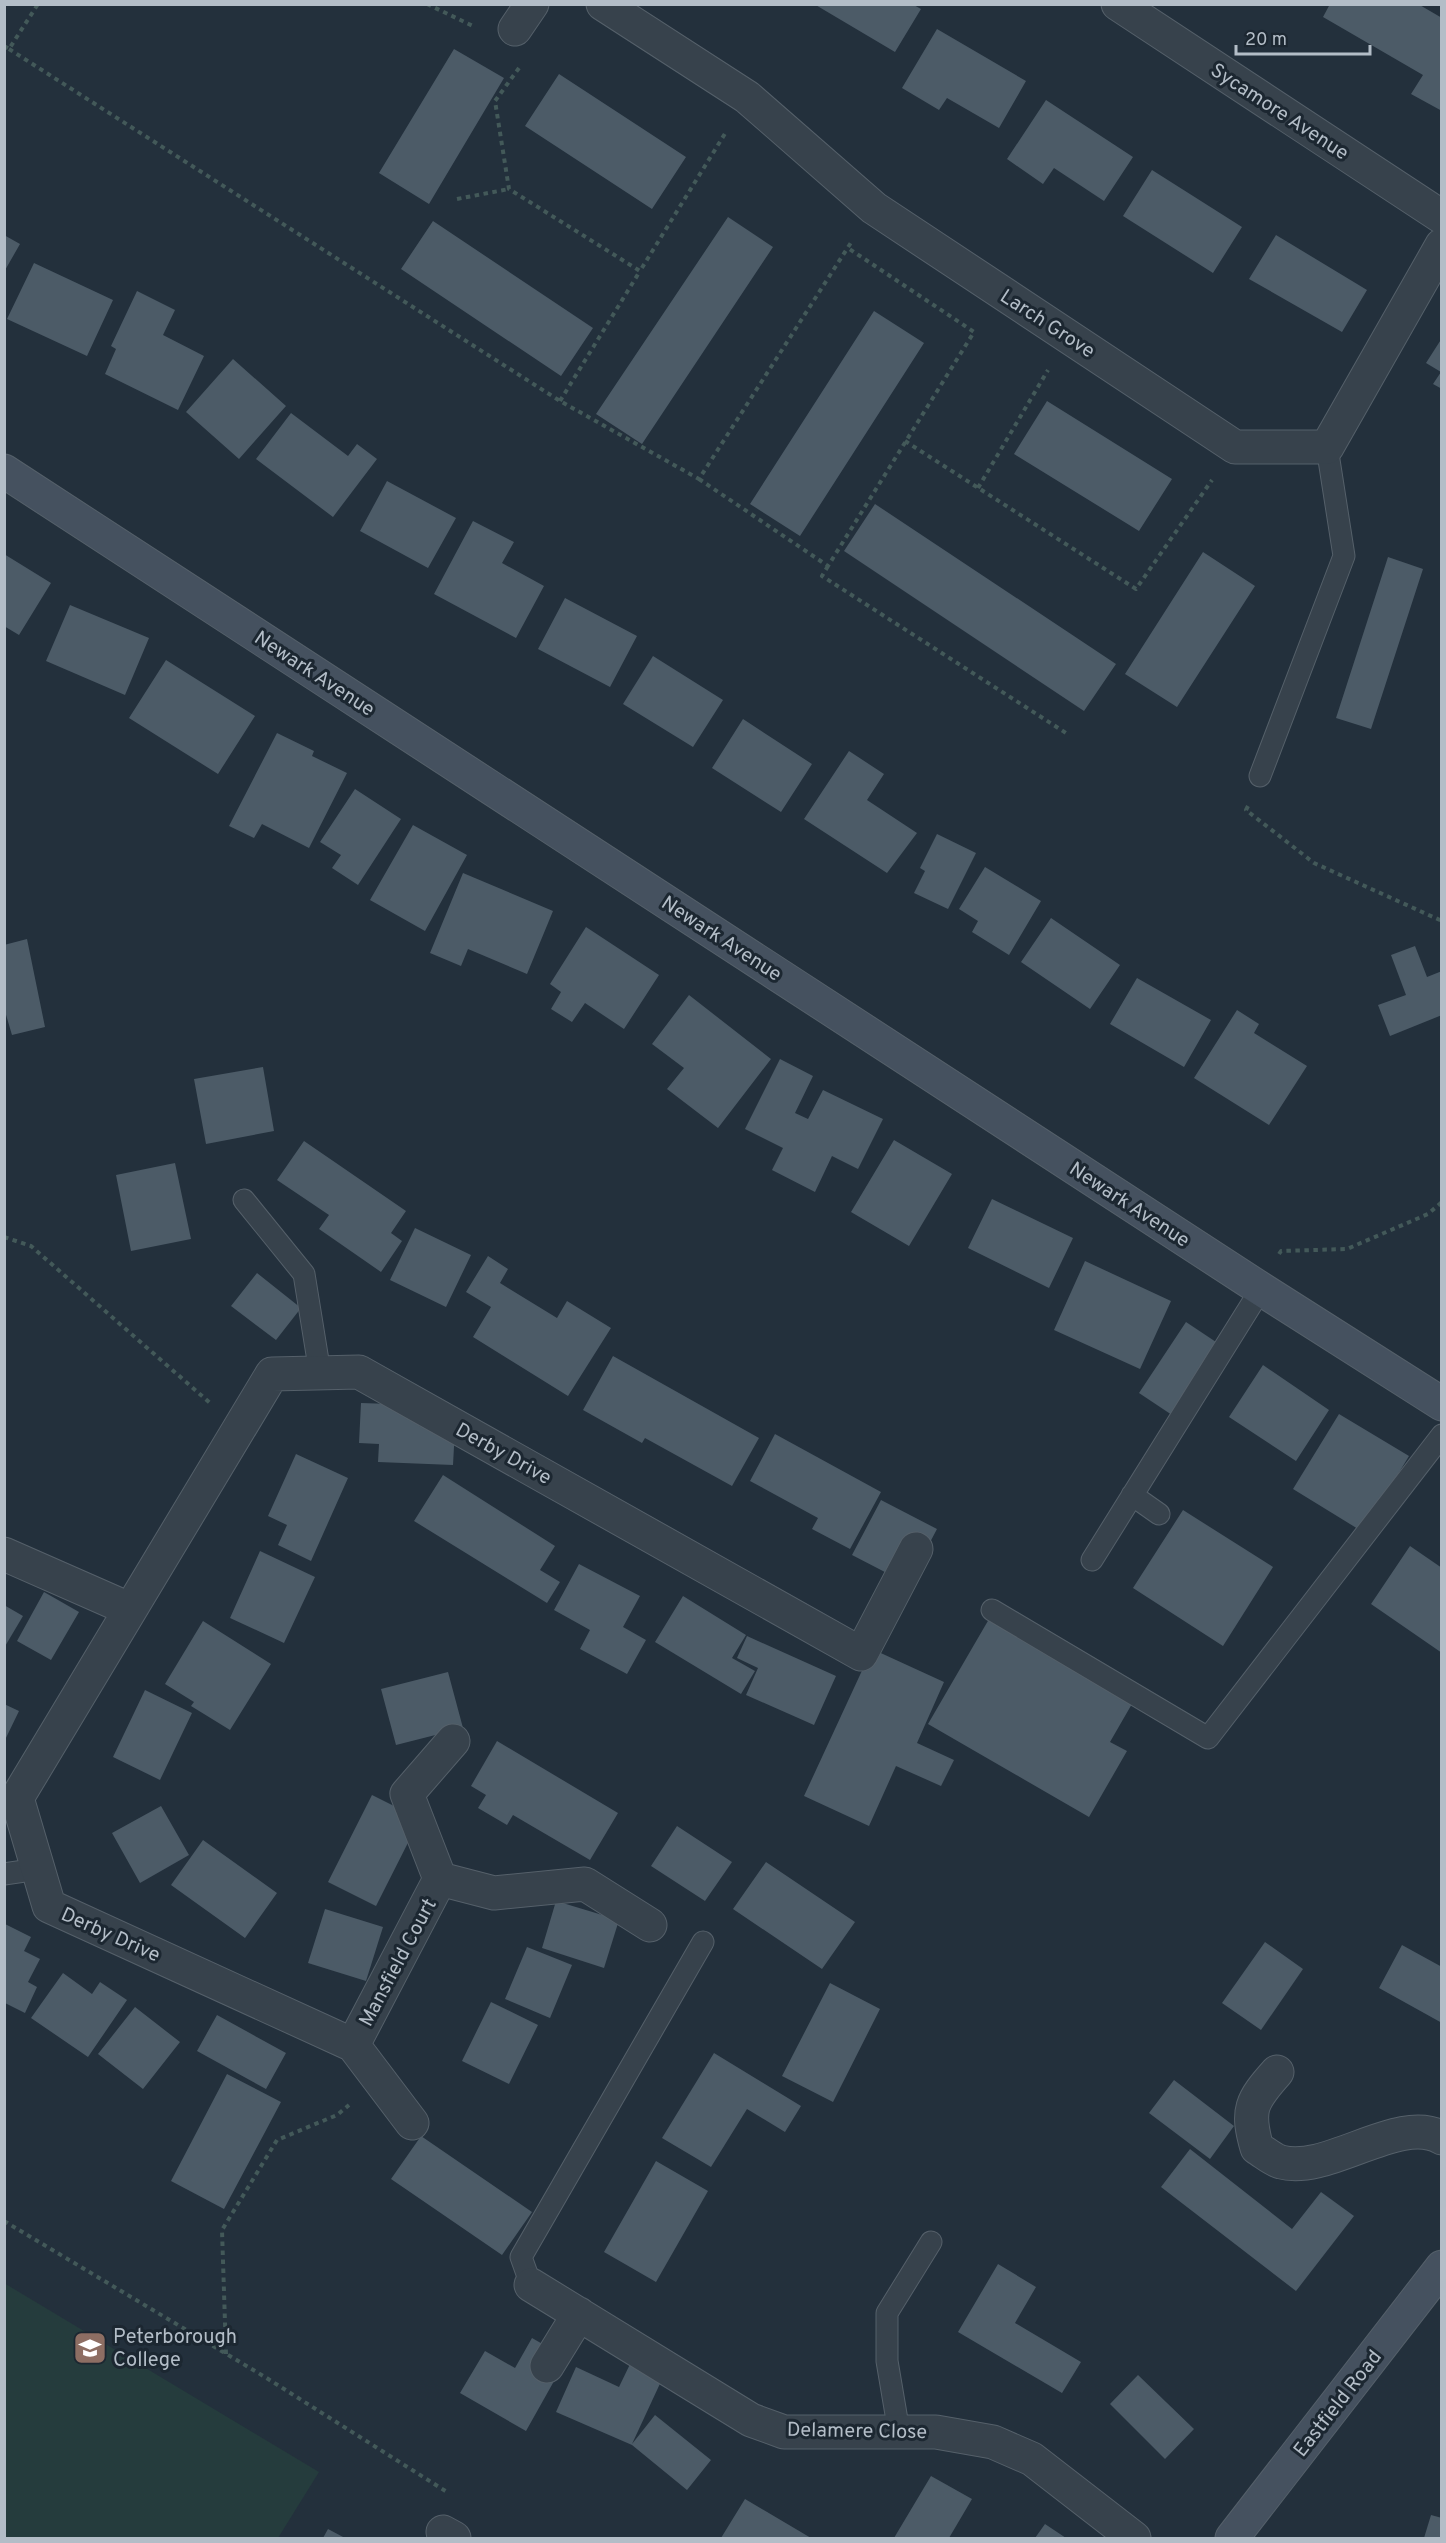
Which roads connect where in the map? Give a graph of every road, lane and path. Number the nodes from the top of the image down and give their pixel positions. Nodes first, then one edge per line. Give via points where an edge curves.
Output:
1 (38, 4) edge
2 (427, 4) edge
3 (603, 4) edge
4 (1118, 4) edge
5 (480, 29) dead end
6 (7, 47) edge
7 (523, 63) dead end
8 (747, 97) junction
9 (509, 189) junction
10 (458, 199) dead end
11 (874, 208) junction
12 (1442, 217) edge
13 (1442, 244) edge
14 (848, 248) junction
15 (640, 272) junction
16 (1068, 337) junction
17 (560, 401) junction
18 (905, 441) junction
19 (1235, 447) junction
20 (1327, 447) junction
21 (4, 471) edge
22 (699, 479) junction
23 (978, 488) junction
24 (828, 566) junction
25 (1066, 733) dead end
26 (1260, 776) joint
27 (1442, 921) edge
28 (244, 1200) dead end
29 (1442, 1202) edge
30 (4, 1237) edge
31 (1281, 1251) dead end
32 (1261, 1289) junction
33 (320, 1373) junction
34 (1441, 1401) edge
35 (239, 1428) junction
36 (1442, 1435) edge
37 (1132, 1495) junction
38 (1159, 1514) dead end
39 (916, 1549) dead end
40 (4, 1554) edge
41 (1092, 1560) dead end
42 (129, 1609) junction
43 (992, 1610) dead end
44 (453, 1741) dead end
45 (38, 1869) junction
46 (4, 1874) edge
47 (440, 1879) junction
48 (650, 1925) dead end
49 (703, 1942) dead end
50 (353, 2045) junction
51 (1276, 2072) dead end
52 (380, 2080) junction
53 (412, 2123) dead end
54 (1442, 2139) edge
55 (4, 2221) edge
56 (931, 2242) dead end
57 (1442, 2267) edge
58 (531, 2285) joint
59 (579, 2314) junction
60 (226, 2354) junction
61 (547, 2366) dead end
62 (899, 2432) junction
63 (448, 2535) edge
64 (1134, 2538) edge
65 (1232, 2538) edge

1 - 6 path
2 - 5 path
3 - 8 street, Larch Grove
4 - 12 street, Sycamore Avenue
6 - 17 path
7 - 9 path via 495,101
8 - 11 street, Larch Grove
8 - 15 path
9 - 10 path
9 - 15 path
11 - 14 path
11 - 16 street, Larch Grove
13 - 20 street
14 - 18 path via 974,332
14 - 22 path
15 - 17 path
16 - 19 street, Larch Grove
16 - 23 path
17 - 22 path
18 - 23 path
18 - 24 path
19 - 20 street
19 - 23 path via 1136,589
20 - 26 lane via 1344,556
21 - 32 street, Newark Avenue
22 - 24 path
24 - 25 path via 822,576
26 - 27 path via 1246,810 1314,863
28 - 33 lane via 304,1274
29 - 31 path via 1428,1214 1347,1250
30 - 35 path via 32,1246
32 - 34 street, Newark Avenue
32 - 37 lane
33 - 35 street, Derby Drive via 272,1374
33 - 39 street, Derby Drive via 359,1372 861,1654
35 - 42 street, Derby Drive
36 - 43 lane via 1208,1738
37 - 38 lane
37 - 41 lane
40 - 42 street
42 - 45 street, Derby Drive via 17,1798
44 - 47 street, Mansfield Court via 407,1794
45 - 46 lane
45 - 50 street, Derby Drive via 49,1906
47 - 48 street, Mansfield Court via 494,1893 585,1884
47 - 50 street, Mansfield Court
49 - 58 lane via 521,2257
50 - 52 street, Derby Drive
51 - 54 street via 1255,2096 1250,2124 1257,2148 1281,2162 1314,2161 1404,2133 1432,2133
52 - 53 street, Derby Drive
52 - 60 path via 337,2115 278,2140 222,2230
55 - 60 path
56 - 62 lane via 887,2313 887,2361
57 - 65 street, Eastfield Road
58 - 59 street, Delamere Close
59 - 61 street
59 - 62 street, Delamere Close via 751,2420 784,2432
60 - 63 path via 465,2503
62 - 64 street, Delamere Close via 936,2432 993,2442 1032,2459

